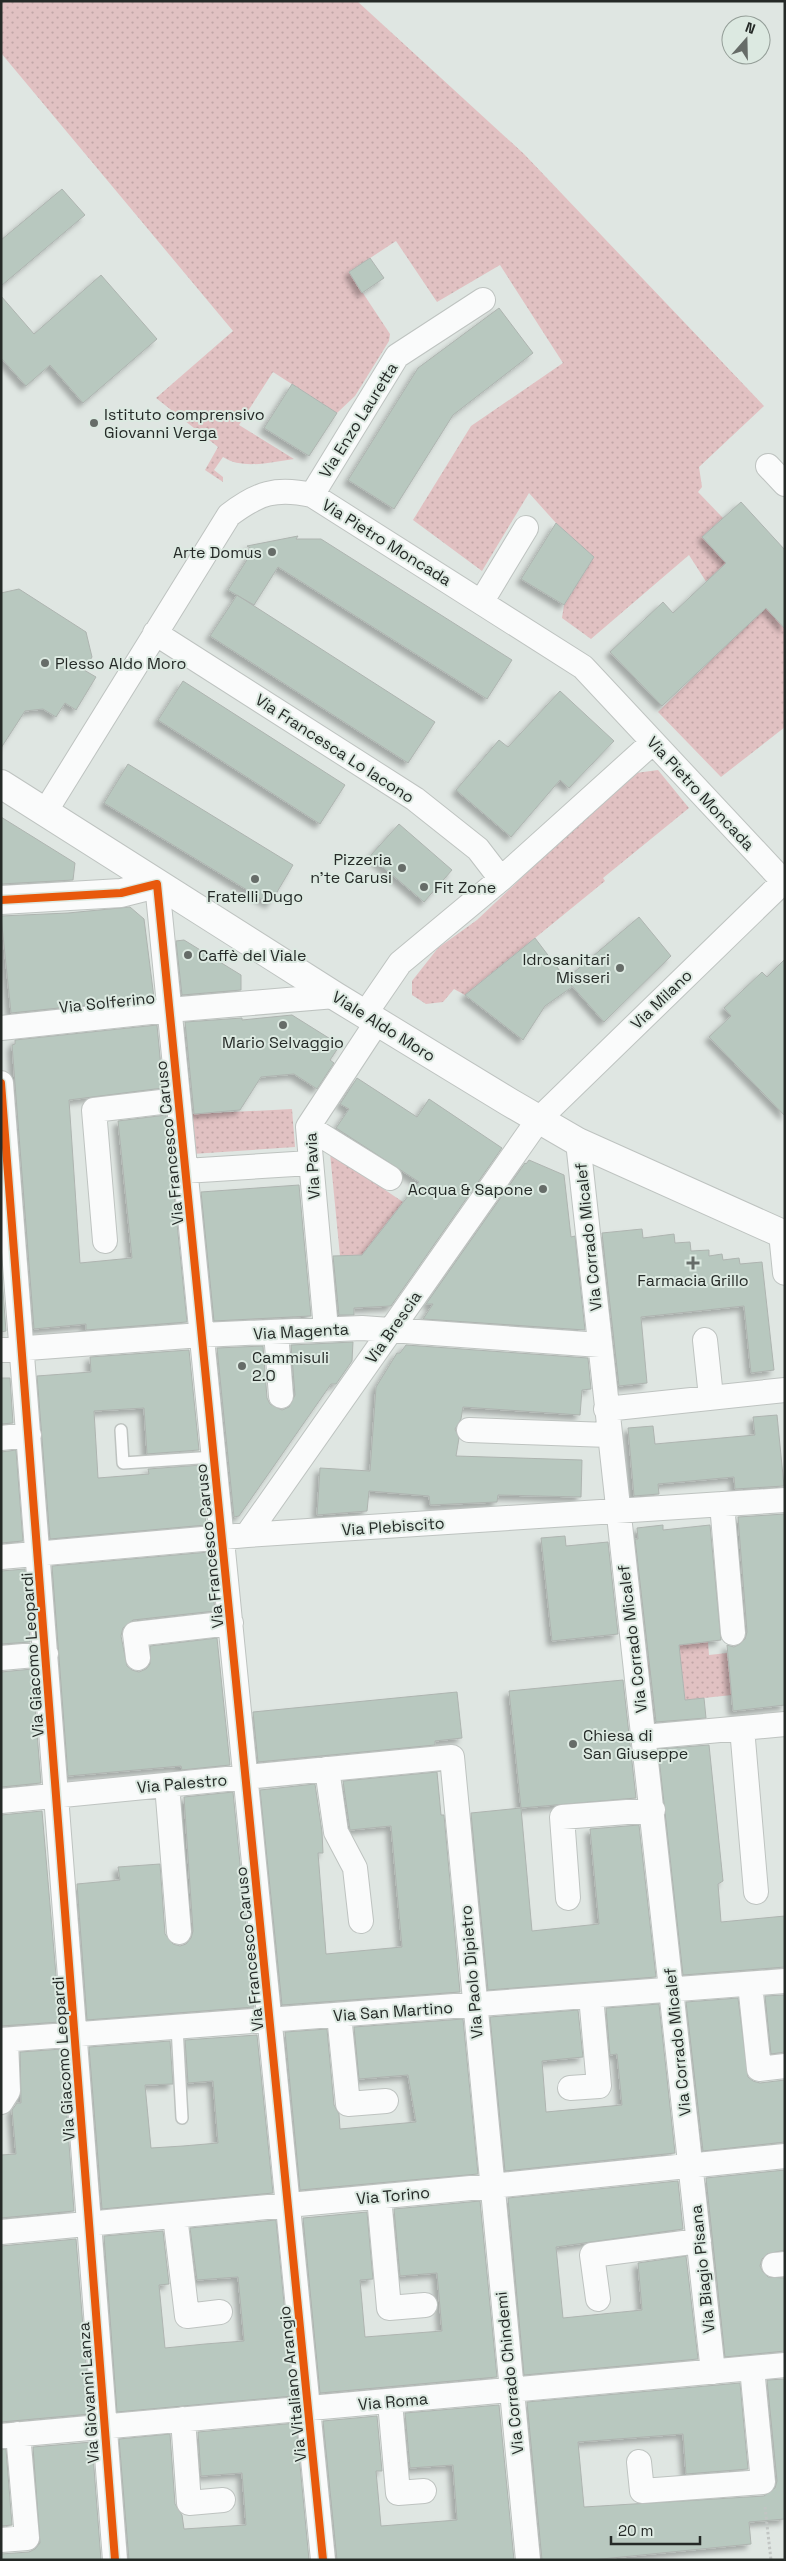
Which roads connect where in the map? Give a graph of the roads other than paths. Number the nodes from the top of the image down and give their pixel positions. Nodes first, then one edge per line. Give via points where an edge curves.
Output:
1 (483, 300) dead end
2 (768, 466) dead end
3 (785, 484) edge
4 (312, 495) junction
5 (526, 528) dead end
6 (482, 601) junction
7 (155, 633) junction
8 (654, 742) junction
9 (1, 784) edge
10 (45, 812) junction
11 (501, 879) junction
12 (784, 881) edge
13 (157, 884) junction
14 (1, 900) edge
15 (335, 996) junction
16 (169, 1010) junction
17 (371, 1018) junction
18 (1, 1028) edge
19 (1, 1083) edge
20 (178, 1100) junction
21 (539, 1119) junction
22 (2, 1122) edge
23 (308, 1127) junction
24 (578, 1142) junction
25 (310, 1163) junction
26 (185, 1171) junction
27 (390, 1178) dead end
28 (783, 1234) edge
29 (105, 1241) dead end
30 (785, 1273) edge
31 (326, 1329) junction
32 (276, 1332) junction
33 (389, 1332) junction
34 (202, 1335) junction
35 (705, 1340) dead end
36 (600, 1346) junction
37 (12, 1350) edge
38 (785, 1390) edge
39 (281, 1396) dead end
40 (711, 1397) junction
41 (606, 1408) junction
42 (121, 1430) dead end
43 (469, 1430) dead end
44 (29, 1435) junction
45 (609, 1435) junction
46 (1, 1438) edge
47 (214, 1456) junction
48 (785, 1500) edge
49 (722, 1504) junction
50 (618, 1512) junction
51 (246, 1535) junction
52 (222, 1538) junction
53 (38, 1553) junction
54 (1, 1557) edge
55 (231, 1623) junction
56 (733, 1633) dead end
57 (46, 1654) junction
58 (1, 1658) edge
59 (138, 1658) dead end
60 (785, 1724) edge
61 (742, 1728) junction
62 (644, 1737) junction
63 (452, 1757) joint
64 (327, 1769) junction
65 (246, 1777) junction
66 (167, 1785) junction
67 (56, 1795) junction
68 (1, 1801) edge
69 (653, 1810) junction
70 (756, 1892) dead end
71 (568, 1898) dead end
72 (361, 1921) dead end
73 (179, 1932) dead end
74 (785, 1981) edge
75 (750, 1984) junction
76 (671, 1990) junction
77 (591, 1996) junction
78 (474, 2005) junction
79 (338, 2015) junction
80 (270, 2020) junction
81 (177, 2027) junction
82 (74, 2035) junction
83 (3, 2040) edge
84 (785, 2066) edge
85 (570, 2088) dead end
86 (386, 2101) dead end
87 (1, 2102) edge
88 (182, 2118) dead end
89 (785, 2156) edge
90 (691, 2166) junction
91 (492, 2186) junction
92 (379, 2196) junction
93 (288, 2206) junction
94 (175, 2216) junction
95 (89, 2224) junction
96 (1, 2232) edge
97 (699, 2241) junction
98 (598, 2299) dead end
99 (425, 2305) dead end
100 (220, 2312) dead end
101 (785, 2366) edge
102 (752, 2368) junction
103 (713, 2372) junction
104 (511, 2390) junction
105 (390, 2402) junction
106 (308, 2410) junction
107 (183, 2419) junction
108 (104, 2427) junction
109 (10, 2435) edge
110 (639, 2462) dead end
111 (424, 2491) dead end
112 (223, 2500) dead end
113 (1, 2540) edge
114 (115, 2560) edge
115 (323, 2560) edge
116 (528, 2560) edge

1 - 4 street, Via Enzo Lauretta via 397,356
2 - 3 street
4 - 6 street, Via Pietro Moncada
4 - 7 street, Via Pietro Moncada via 294,491 269,492 248,500 229,514
5 - 6 street
6 - 8 street, Via Pietro Moncada via 583,667
7 - 10 street, Via Pietro Moncada
7 - 11 street, Via Francesca Lo Iacono via 415,799 478,849
8 - 11 street, Via Pavia
8 - 12 street, Via Pietro Moncada
9 - 10 street, Viale Aldo Moro
10 - 13 street, Viale Aldo Moro
11 - 17 street, Via Pavia via 400,963
12 - 21 street, Via Milano
13 - 14 street via 121,893
13 - 15 street, Viale Aldo Moro
13 - 16 street, Via Francesco Caruso
15 - 16 street, Via Solferino
15 - 17 street, Viale Aldo Moro
16 - 18 street, Via Solferino
16 - 20 street, Via Francesco Caruso
17 - 21 street, Viale Aldo Moro
17 - 23 street, Via Pavia
19 - 22 street, Via Giacomo Leopardi
20 - 26 street, Via Francesco Caruso
20 - 29 street via 94,1110
21 - 24 street, Viale Aldo Moro
21 - 33 street, Via Brescia
22 - 37 street, Via Giacomo Leopardi
23 - 25 street, Via Pavia
23 - 27 street
24 - 28 street, Viale Aldo Moro
24 - 36 street, Via Corrado Micalef
25 - 26 street
25 - 31 street, Via Pavia
26 - 34 street, Via Francesco Caruso
28 - 30 street
31 - 32 street, Via Magenta
31 - 33 street, Via Magenta via 362,1328
32 - 34 street, Via Magenta
32 - 39 street
33 - 36 street, Via Magenta
33 - 51 street, Via Brescia
34 - 37 street, Via Magenta
34 - 47 street, Via Francesco Caruso
35 - 40 street
36 - 41 street, Via Corrado Micalef
37 - 44 street, Via Giacomo Leopardi
38 - 40 street
40 - 41 street
41 - 45 street, Via Corrado Micalef
42 - 47 lane via 123,1463
43 - 45 street
44 - 46 street
44 - 53 street, Via Giacomo Leopardi
45 - 50 street, Via Corrado Micalef
47 - 52 street, Via Francesco Caruso
48 - 49 street, Via Plebiscito
49 - 50 street, Via Plebiscito
49 - 56 street
50 - 51 street, Via Plebiscito
50 - 62 street, Via Corrado Micalef
51 - 52 street, Via Plebiscito
52 - 53 street, Via Plebiscito
52 - 55 street, Via Francesco Caruso
53 - 54 street, Via Plebiscito
53 - 57 street, Via Giacomo Leopardi
55 - 59 street via 135,1634
55 - 65 street, Via Francesco Caruso
57 - 58 street
57 - 67 street, Via Giacomo Leopardi
60 - 61 street
61 - 62 street
61 - 70 street
62 - 69 street, Via Corrado Micalef
63 - 64 street, Via Palestro
63 - 78 street, Via Paolo Dipietro
64 - 65 street, Via Palestro
64 - 72 street via 336,1832 355,1868
65 - 66 street, Via Palestro
65 - 80 street, Via Francesco Caruso
66 - 67 street, Via Palestro
66 - 73 street
67 - 68 street, Via Palestro
67 - 82 street, Via Giacomo Leopardi
69 - 71 street via 562,1818
69 - 76 street, Via Corrado Micalef
74 - 75 street, Via San Martino
75 - 76 street, Via San Martino
75 - 84 street via 759,2069
76 - 77 street, Via San Martino
76 - 90 street, Via Corrado Micalef
77 - 78 street, Via San Martino
77 - 85 street via 599,2086
78 - 79 street, Via San Martino
78 - 91 street, Via Paolo Dipietro
79 - 80 street, Via San Martino
79 - 86 street via 348,2104
80 - 81 street, Via San Martino
80 - 93 street, Via Francesco Caruso
81 - 82 street, Via San Martino
81 - 88 lane
82 - 83 street, Via San Martino
82 - 95 street, Via Giacomo Leopardi
83 - 87 street via 8,2090
89 - 90 street, Via Torino
90 - 91 street, Via Torino
90 - 97 street, Via Biagio Pisana
91 - 92 street, Via Torino
91 - 104 street, Via Corrado Chindemi
92 - 93 street, Via Torino
92 - 99 street via 389,2308
93 - 94 street, Via Torino
93 - 106 street, Via Vitaliano Arangio
94 - 95 street, Via Torino
94 - 100 street via 187,2316
95 - 96 street, Via Torino
95 - 108 street, Via Giovanni Lanza
97 - 98 street via 592,2254
97 - 103 street, Via Biagio Pisana
101 - 102 street, Via Roma
102 - 103 street, Via Roma
102 - 110 street via 763,2482 642,2491
103 - 104 street, Via Roma
104 - 105 street, Via Roma
104 - 116 street, Via Corrado Chindemi
105 - 106 street, Via Roma
105 - 111 street via 398,2494
106 - 107 street, Via Roma
106 - 115 street, Via Vitaliano Arangio
107 - 108 street, Via Roma
107 - 112 street via 189,2503
108 - 109 street, Via Roma
108 - 114 street, Via Giovanni Lanza
109 - 113 street via 27,2538

